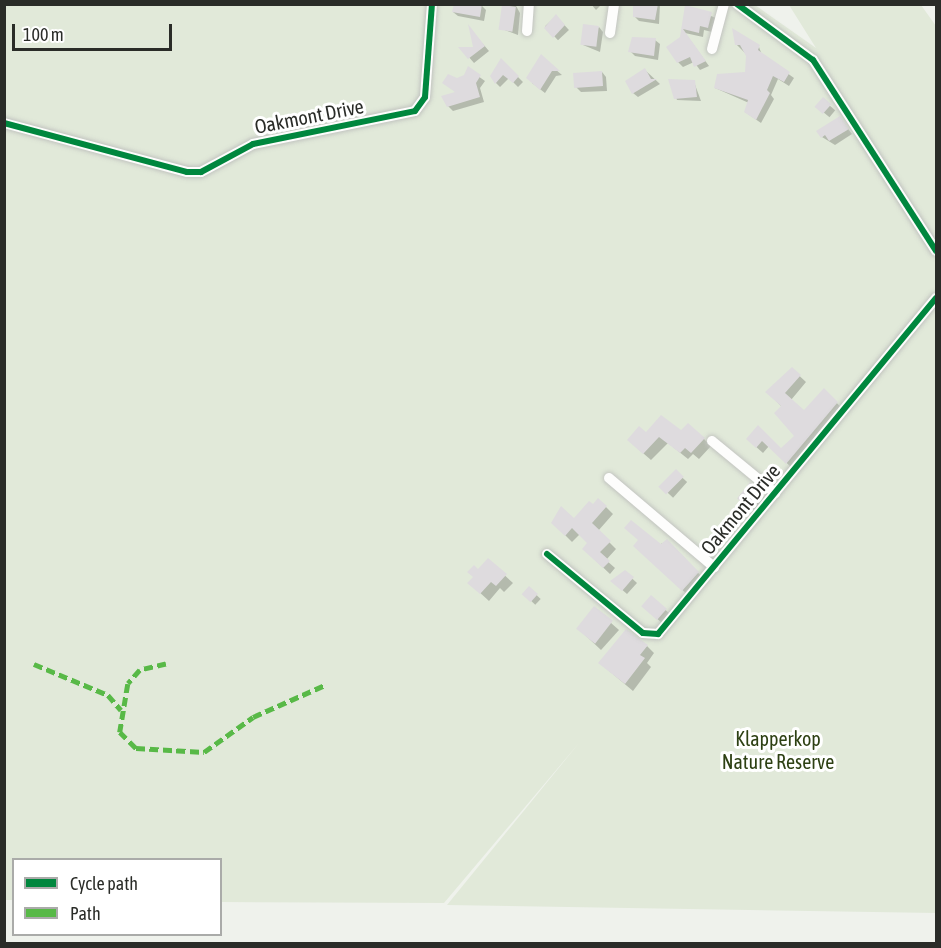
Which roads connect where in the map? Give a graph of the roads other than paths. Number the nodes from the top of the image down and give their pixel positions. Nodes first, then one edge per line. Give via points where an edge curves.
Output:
1 (432, 4) edge
2 (529, 4) edge
3 (614, 4) edge
4 (724, 4) edge
5 (737, 4) edge
6 (527, 31) dead end
7 (610, 33) dead end
8 (712, 49) dead end
9 (4, 123) edge
10 (936, 251) edge
11 (936, 298) edge
12 (712, 441) dead end
13 (609, 478) dead end
14 (775, 493) junction
15 (547, 554) dead end
16 (714, 567) junction

1 - 9 street, Oakmont Drive via 425,97 415,111 253,144 201,172 187,172
2 - 6 street
3 - 7 street
4 - 8 street
5 - 10 street via 813,60
11 - 14 street, Oakmont Drive
12 - 14 street
13 - 16 street
14 - 16 street, Oakmont Drive
15 - 16 street, Oakmont Drive via 649,635 662,631

